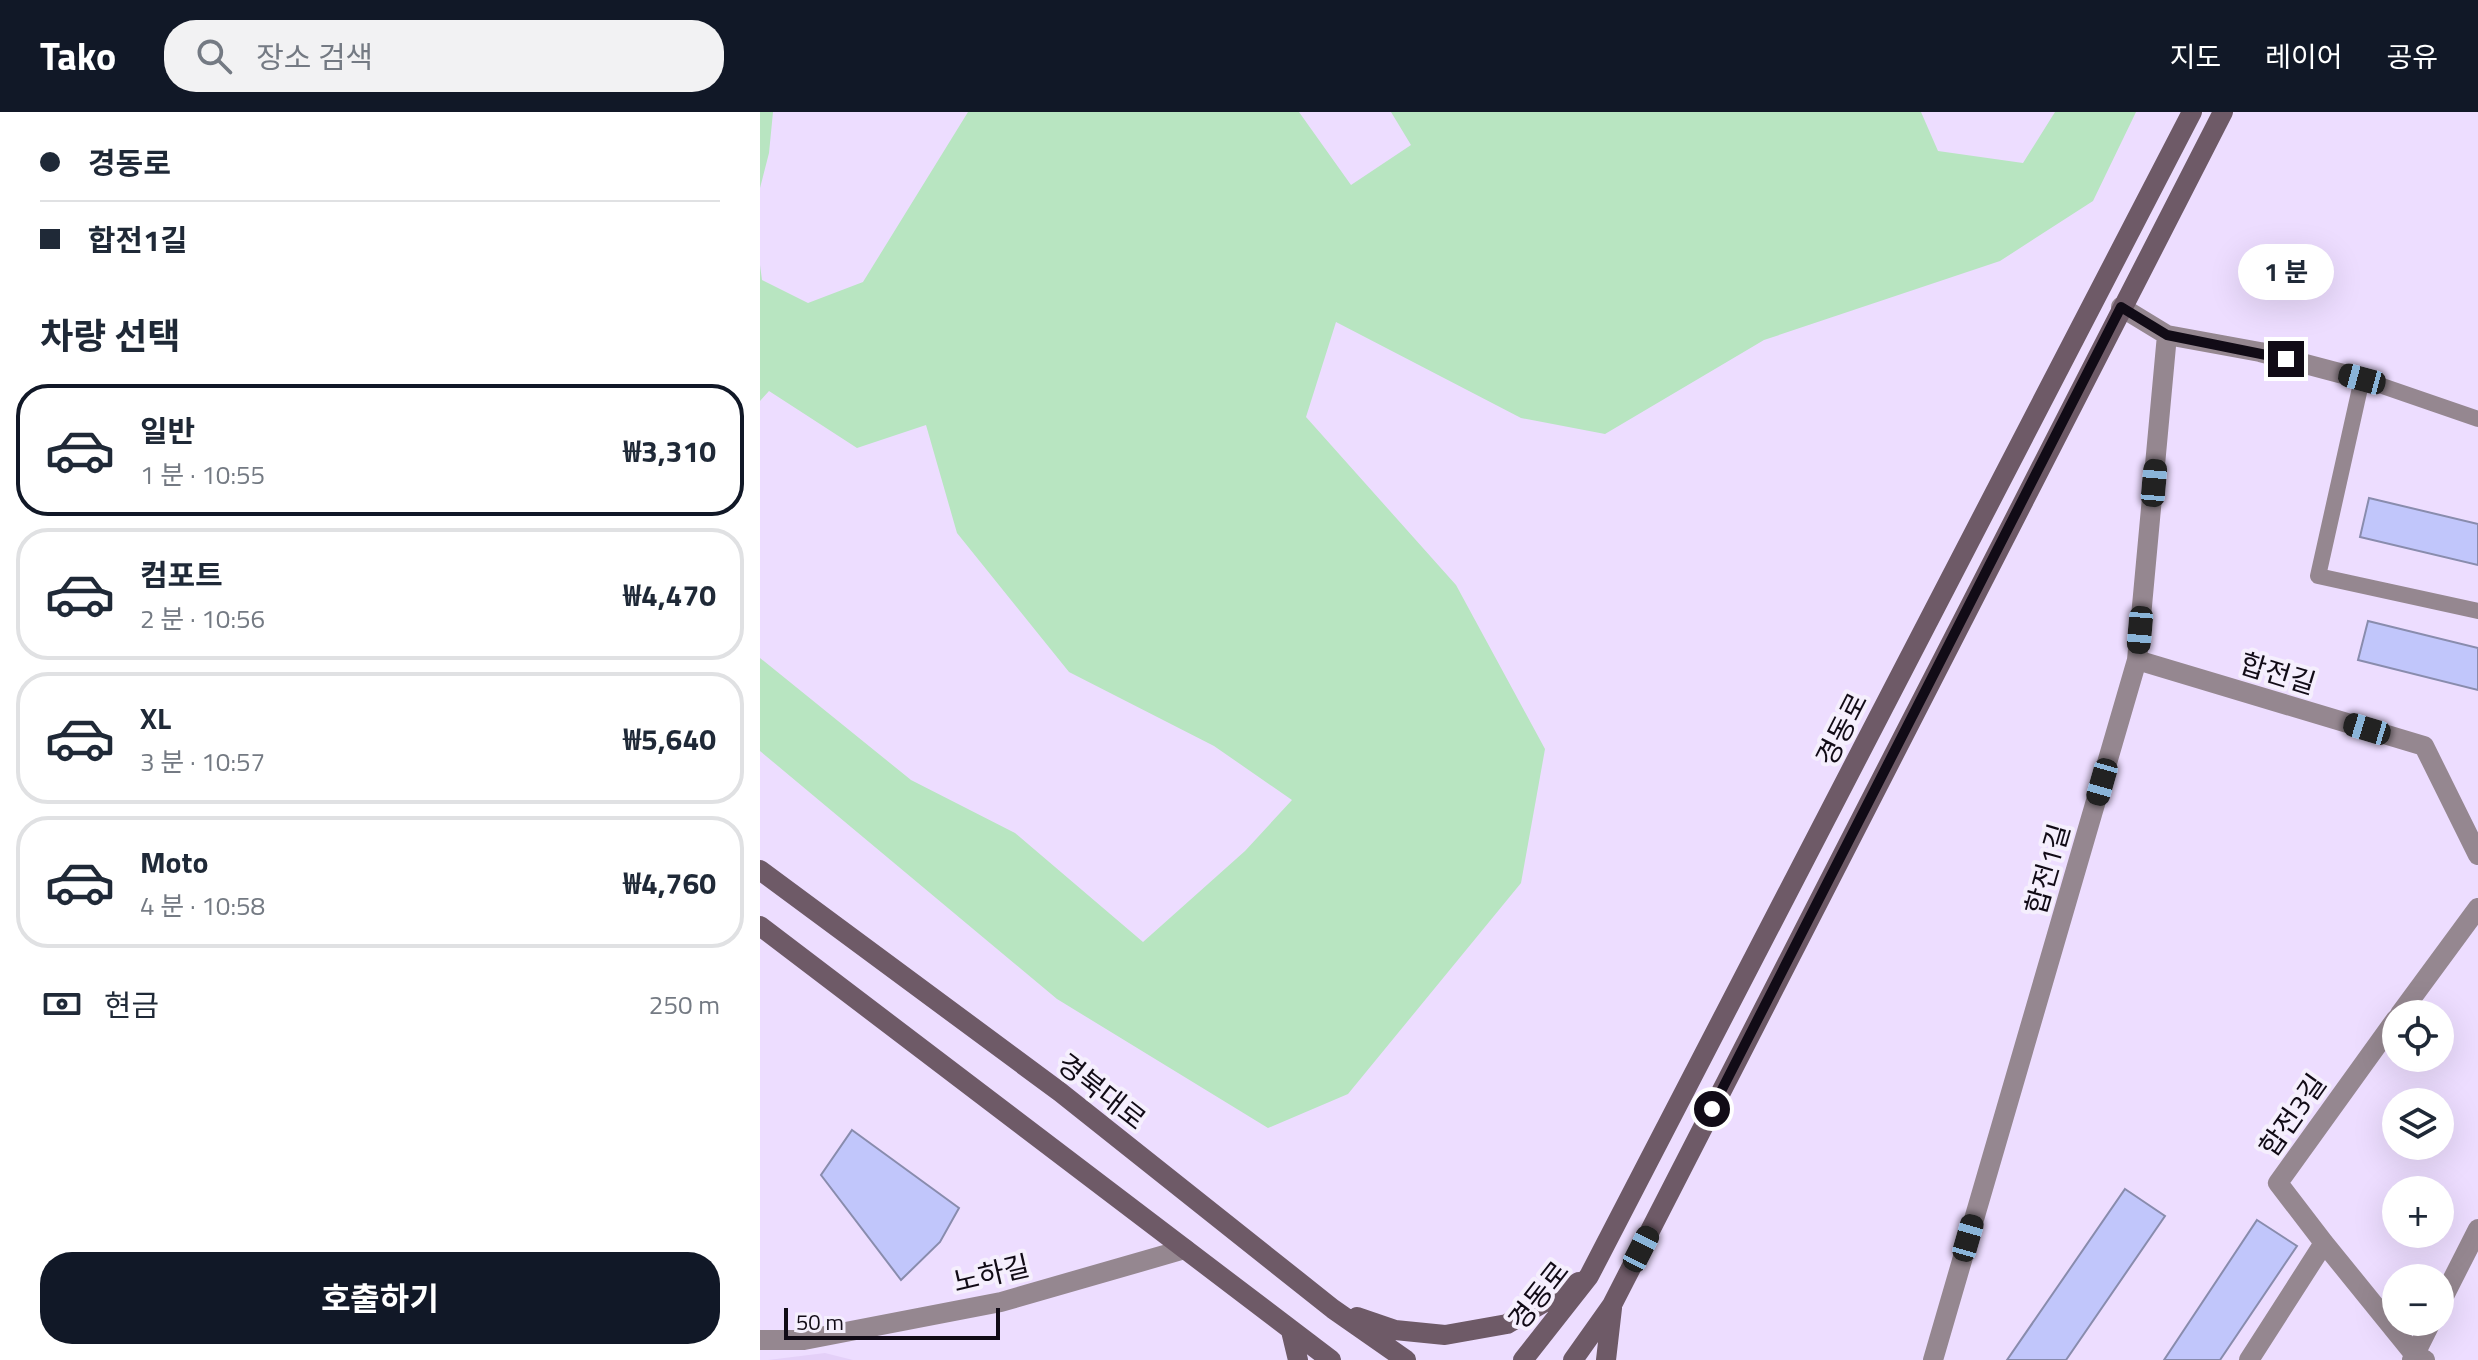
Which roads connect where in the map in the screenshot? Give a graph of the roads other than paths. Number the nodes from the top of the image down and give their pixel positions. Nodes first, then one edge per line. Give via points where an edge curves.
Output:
1 (2192, 112) edge
2 (2223, 112) edge
3 (2121, 307) junction
4 (2167, 335) junction
5 (2362, 379) junction
6 (2478, 419) edge
7 (2478, 611) edge
8 (2137, 660) junction
9 (2478, 855) edge
10 (760, 870) edge
11 (2478, 908) edge
12 (760, 926) edge
13 (2410, 1000) edge
14 (2382, 1038) edge
15 (2478, 1229) edge
16 (2324, 1243) junction
17 (1185, 1249) junction
18 (1589, 1276) junction
19 (2454, 1276) edge
20 (1612, 1305) junction
21 (1333, 1309) junction
22 (1291, 1331) junction
23 (2426, 1336) edge
24 (760, 1340) edge
25 (2417, 1358) edge
26 (1298, 1360) edge
27 (1331, 1360) edge
28 (1406, 1360) edge
29 (1523, 1360) edge
30 (1573, 1360) edge
31 (1606, 1360) edge
32 (1933, 1360) edge
33 (2249, 1360) edge

1 - 18 street, 경동로
2 - 3 street, 경동로
3 - 4 street
3 - 20 street, 경동로
4 - 5 street
4 - 8 street, 합전1길
5 - 6 lane
5 - 7 lane via 2318,576
8 - 9 street, 합전길 via 2424,746
8 - 32 street, 합전1길
10 - 21 street, 경북대로 via 1060,1092
11 - 13 street, 합전3길
12 - 17 street
14 - 16 street, 합전3길 via 2278,1183
15 - 19 street
16 - 25 street, 합전3길
16 - 33 street
17 - 22 street
17 - 24 street, 노하길 via 1001,1302 804,1340
18 - 21 street via 1507,1324 1445,1335 1395,1330
18 - 29 street, 경동로
20 - 30 street, 경동로
20 - 31 street
21 - 28 street, 경북대로
22 - 26 street
22 - 27 street
23 - 25 street

